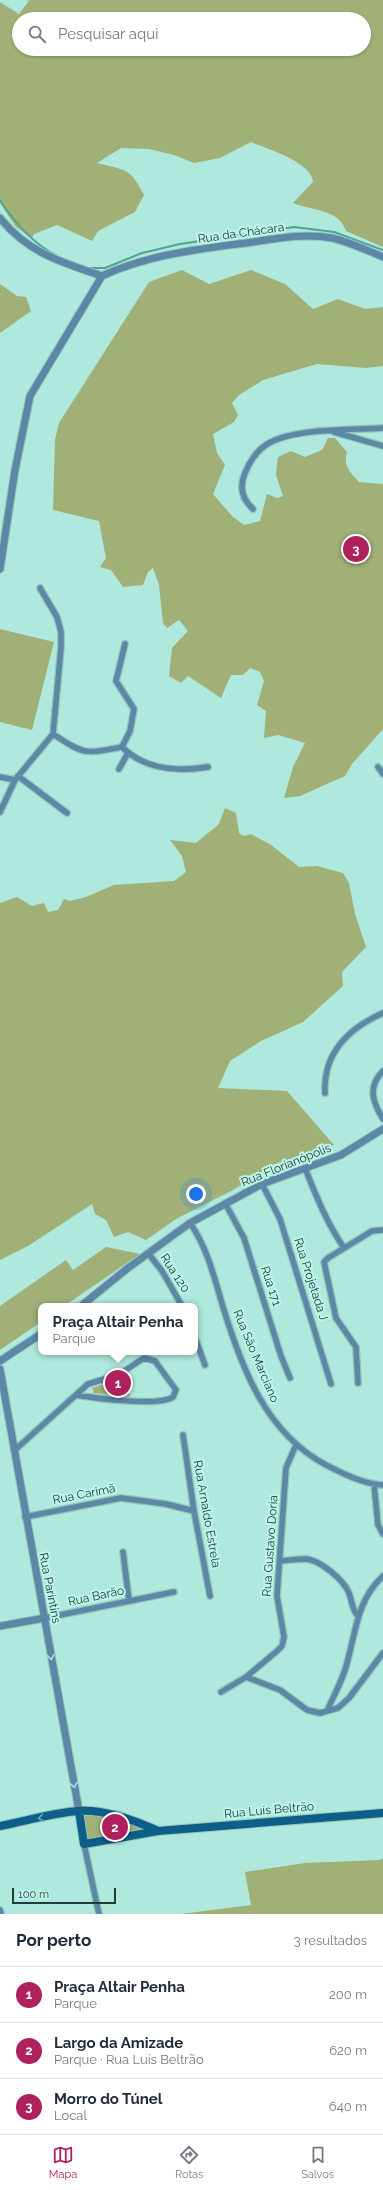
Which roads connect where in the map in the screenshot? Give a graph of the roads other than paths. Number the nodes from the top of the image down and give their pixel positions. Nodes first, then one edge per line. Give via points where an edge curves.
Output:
1 (0, 218) edge
2 (383, 257) edge
3 (102, 276) junction
4 (383, 428) edge
5 (330, 431) junction
6 (383, 446) edge
7 (253, 509) dead end
8 (0, 569) edge
9 (40, 588) dead end
10 (125, 644) dead end
11 (53, 734) junction
12 (122, 747) junction
13 (128, 753) junction
14 (208, 767) dead end
15 (378, 768) dead end
16 (119, 769) dead end
17 (383, 774) edge
18 (0, 777) edge
19 (16, 778) junction
20 (0, 812) edge
21 (67, 813) dead end
22 (383, 1013) edge
23 (383, 1071) edge
24 (325, 1093) dead end
25 (383, 1120) edge
26 (383, 1129) edge
27 (305, 1168) junction
28 (262, 1184) junction
29 (225, 1203) junction
30 (190, 1223) junction
31 (383, 1230) edge
32 (344, 1248) junction
33 (148, 1253) junction
34 (85, 1303) edge
35 (180, 1303) edge
36 (38, 1336) edge
37 (198, 1347) edge
38 (0, 1361) edge
39 (204, 1365) dead end
40 (0, 1369) edge
41 (290, 1378) dead end
42 (358, 1383) dead end
43 (331, 1384) dead end
44 (76, 1395) junction
45 (183, 1435) dead end
46 (296, 1445) junction
47 (16, 1449) junction
48 (374, 1484) junction
49 (383, 1485) edge
50 (194, 1511) junction
51 (25, 1517) junction
52 (383, 1534) edge
53 (123, 1552) dead end
54 (281, 1561) junction
55 (383, 1576) edge
56 (174, 1592) dead end
57 (210, 1596) dead end
58 (129, 1600) junction
59 (358, 1616) junction
60 (45, 1618) junction
61 (0, 1626) edge
62 (383, 1653) edge
63 (246, 1676) junction
64 (221, 1692) dead end
65 (327, 1711) junction
66 (79, 1811) junction
67 (383, 1813) edge
68 (146, 1825) junction
69 (0, 1826) edge
70 (158, 1831) junction
71 (143, 1834) junction
72 (84, 1844) junction
73 (0, 1910) edge
74 (1, 1914) edge
75 (99, 1914) edge

1 - 3 street via 14,234 32,248 61,262
2 - 3 street, Rua da Chácara via 360,246 331,238 292,237 216,246 156,257 125,265
3 - 8 street via 30,396 15,470
4 - 5 street
5 - 6 street
5 - 7 street via 280,438 268,443 256,454 243,476 242,489 243,496
9 - 11 street via 57,617 61,632
10 - 12 street via 116,681 134,709 130,731
11 - 12 street via 82,752
11 - 19 street
12 - 13 street
13 - 14 street via 155,766 173,770
13 - 16 street
15 - 17 street
18 - 19 street
19 - 20 street
19 - 21 street
22 - 24 street via 360,1024 336,1048 327,1067
23 - 25 street via 374,1083 373,1090 373,1099
26 - 27 street, Rua Florianópolis via 341,1155
27 - 28 street, Rua Florianópolis
27 - 32 street via 333,1232
28 - 29 street, Rua Florianópolis
28 - 43 street, Rua Projetada J via 280,1219
29 - 30 street, Rua Florianópolis
29 - 41 street, Rua 171 via 244,1238
30 - 33 street, Rua Florianópolis
30 - 46 street, Rua São Marciano via 205,1249 214,1272 252,1383 267,1413
31 - 32 street via 372,1231
32 - 42 street via 328,1258 324,1266 336,1318 356,1347
33 - 34 street, Rua Florianópolis
33 - 35 street, Rua 120
36 - 38 street
37 - 39 street
40 - 47 street, Rua Parintins
44 - 44 street via 136,1401 166,1400 174,1397 176,1390 156,1361 144,1358 118,1375 88,1384
44 - 47 street
45 - 50 street, Rua Arnaldo Estrela
46 - 48 street, Rua São Marciano via 344,1474
46 - 54 street, Rua Gustavo Doria via 286,1468
47 - 51 street, Rua Parintins
48 - 49 street, Rua São Marciano
48 - 52 street via 378,1525
50 - 51 street, Rua Carimã via 122,1498
50 - 57 street, Rua Arnaldo Estrela
51 - 60 street, Rua Parintins
53 - 58 street
54 - 59 street via 307,1559 325,1568 343,1583
54 - 63 street, Rua Gustavo Doria via 277,1596 284,1637 282,1646
55 - 59 street via 370,1589
56 - 58 street, Rua Barão
58 - 60 street, Rua Barão
59 - 65 street via 344,1674
60 - 61 street, Rua Barão
60 -> 66 street, Rua Parintins
62 - 65 street via 349,1698 338,1708
63 - 64 street
63 - 65 street via 280,1690 307,1710 320,1713
66 - 68 main road via 110,1814
66 -> 69 main road
66 - 72 main road
67 - 70 main road, Rua Luís Beltrão
68 - 70 main road
68 - 71 main road
70 - 71 main road, Rua Luís Beltrão
71 - 72 main road, Rua Luís Beltrão
72 - 75 street
73 - 74 street

